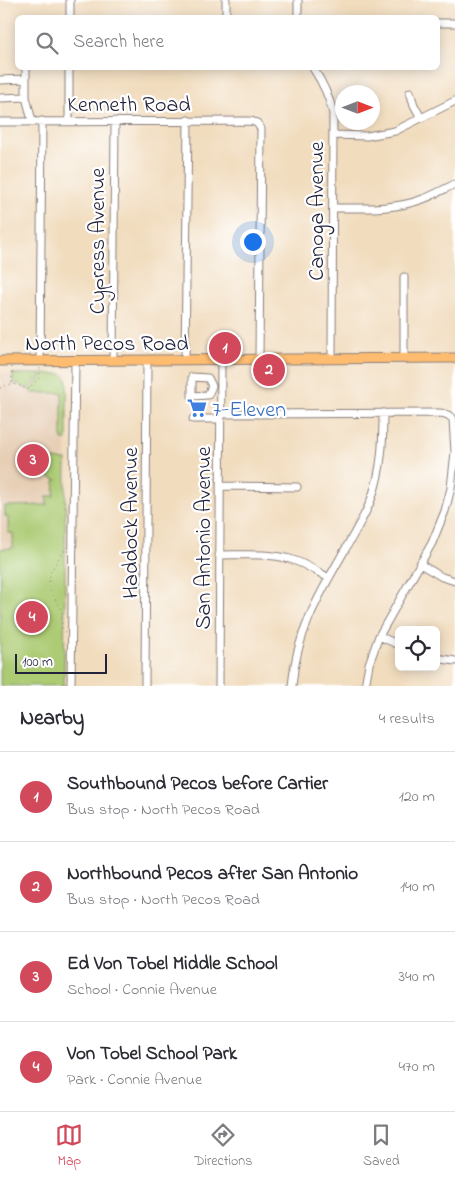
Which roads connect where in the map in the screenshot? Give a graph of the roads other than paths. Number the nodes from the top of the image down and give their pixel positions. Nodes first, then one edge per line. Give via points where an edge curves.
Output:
1 (70, 0) edge
2 (226, 0) edge
3 (298, 0) edge
4 (70, 15) edge
5 (226, 15) edge
6 (298, 15) edge
7 (440, 23) edge
8 (455, 23) edge
9 (26, 70) edge
10 (69, 70) edge
11 (314, 70) edge
12 (26, 79) junction
13 (0, 80) edge
14 (410, 92) dead end
15 (26, 97) junction
16 (0, 98) edge
17 (455, 101) edge
18 (421, 118) junction
19 (188, 120) junction
20 (32, 121) junction
21 (42, 121) junction
22 (69, 121) junction
23 (115, 121) junction
24 (0, 122) edge
25 (333, 135) junction
26 (455, 184) edge
27 (333, 208) junction
28 (404, 277) dead end
29 (455, 358) edge
30 (258, 359) junction
31 (332, 359) junction
32 (404, 359) junction
33 (40, 360) junction
34 (75, 360) junction
35 (113, 360) junction
36 (148, 360) junction
37 (185, 360) junction
38 (222, 360) junction
39 (0, 361) edge
40 (212, 386) dead end
41 (221, 386) junction
42 (383, 413) junction
43 (221, 417) junction
44 (193, 419) dead end
45 (220, 486) junction
46 (297, 487) dead end
47 (451, 501) edge
48 (219, 555) junction
49 (420, 564) junction
50 (329, 578) junction
51 (455, 581) edge
52 (379, 636) junction
53 (395, 643) edge
54 (440, 658) edge
55 (455, 660) edge
56 (72, 686) edge
57 (145, 686) edge
58 (219, 686) edge
59 (292, 686) edge
60 (365, 686) edge

1 - 4 street
2 - 5 street
3 - 6 street
7 - 8 street
9 - 12 street
10 - 22 street
11 - 25 street, Canoga Avenue via 330,97
12 - 13 street
12 - 15 street
14 - 18 street
15 - 16 street
15 - 20 street
17 - 18 street
18 - 25 street via 382,134
19 - 23 street, Kenneth Road
19 - 30 street, Kenneth Road via 251,120 260,129
19 - 37 street
20 - 21 street, Kenneth Road
20 - 24 street, Kenneth Road
21 - 22 street, Kenneth Road
21 - 33 street
22 - 23 street, Kenneth Road
23 - 35 street, Cypress Avenue
25 - 27 street, Canoga Avenue
26 - 27 street via 402,205
27 - 31 street, Canoga Avenue
28 - 32 street
29 - 32 main road, North Pecos Road
30 - 31 main road, North Pecos Road
30 - 38 main road, North Pecos Road
31 - 32 main road, North Pecos Road
33 - 34 main road, North Pecos Road
33 - 39 main road, North Pecos Road
34 - 35 main road, North Pecos Road
34 - 56 street
35 - 36 main road, North Pecos Road
36 - 37 main road, North Pecos Road
36 - 57 street, Haddock Avenue
37 - 38 main road, North Pecos Road
38 - 41 street, San Antonio Avenue
40 - 41 street
41 - 43 street, San Antonio Avenue
42 - 43 street
42 - 47 street via 441,413 453,419 455,452
42 - 50 street via 381,461 373,496
43 - 44 street
43 - 45 street, San Antonio Avenue
45 - 46 street
45 - 48 street, San Antonio Avenue
47 - 49 street
48 - 50 street via 263,555 289,559
48 - 58 street, San Antonio Avenue
49 - 51 street
49 - 52 street
50 - 59 street via 314,603 300,642
52 - 53 street
52 - 60 street
54 - 55 street

